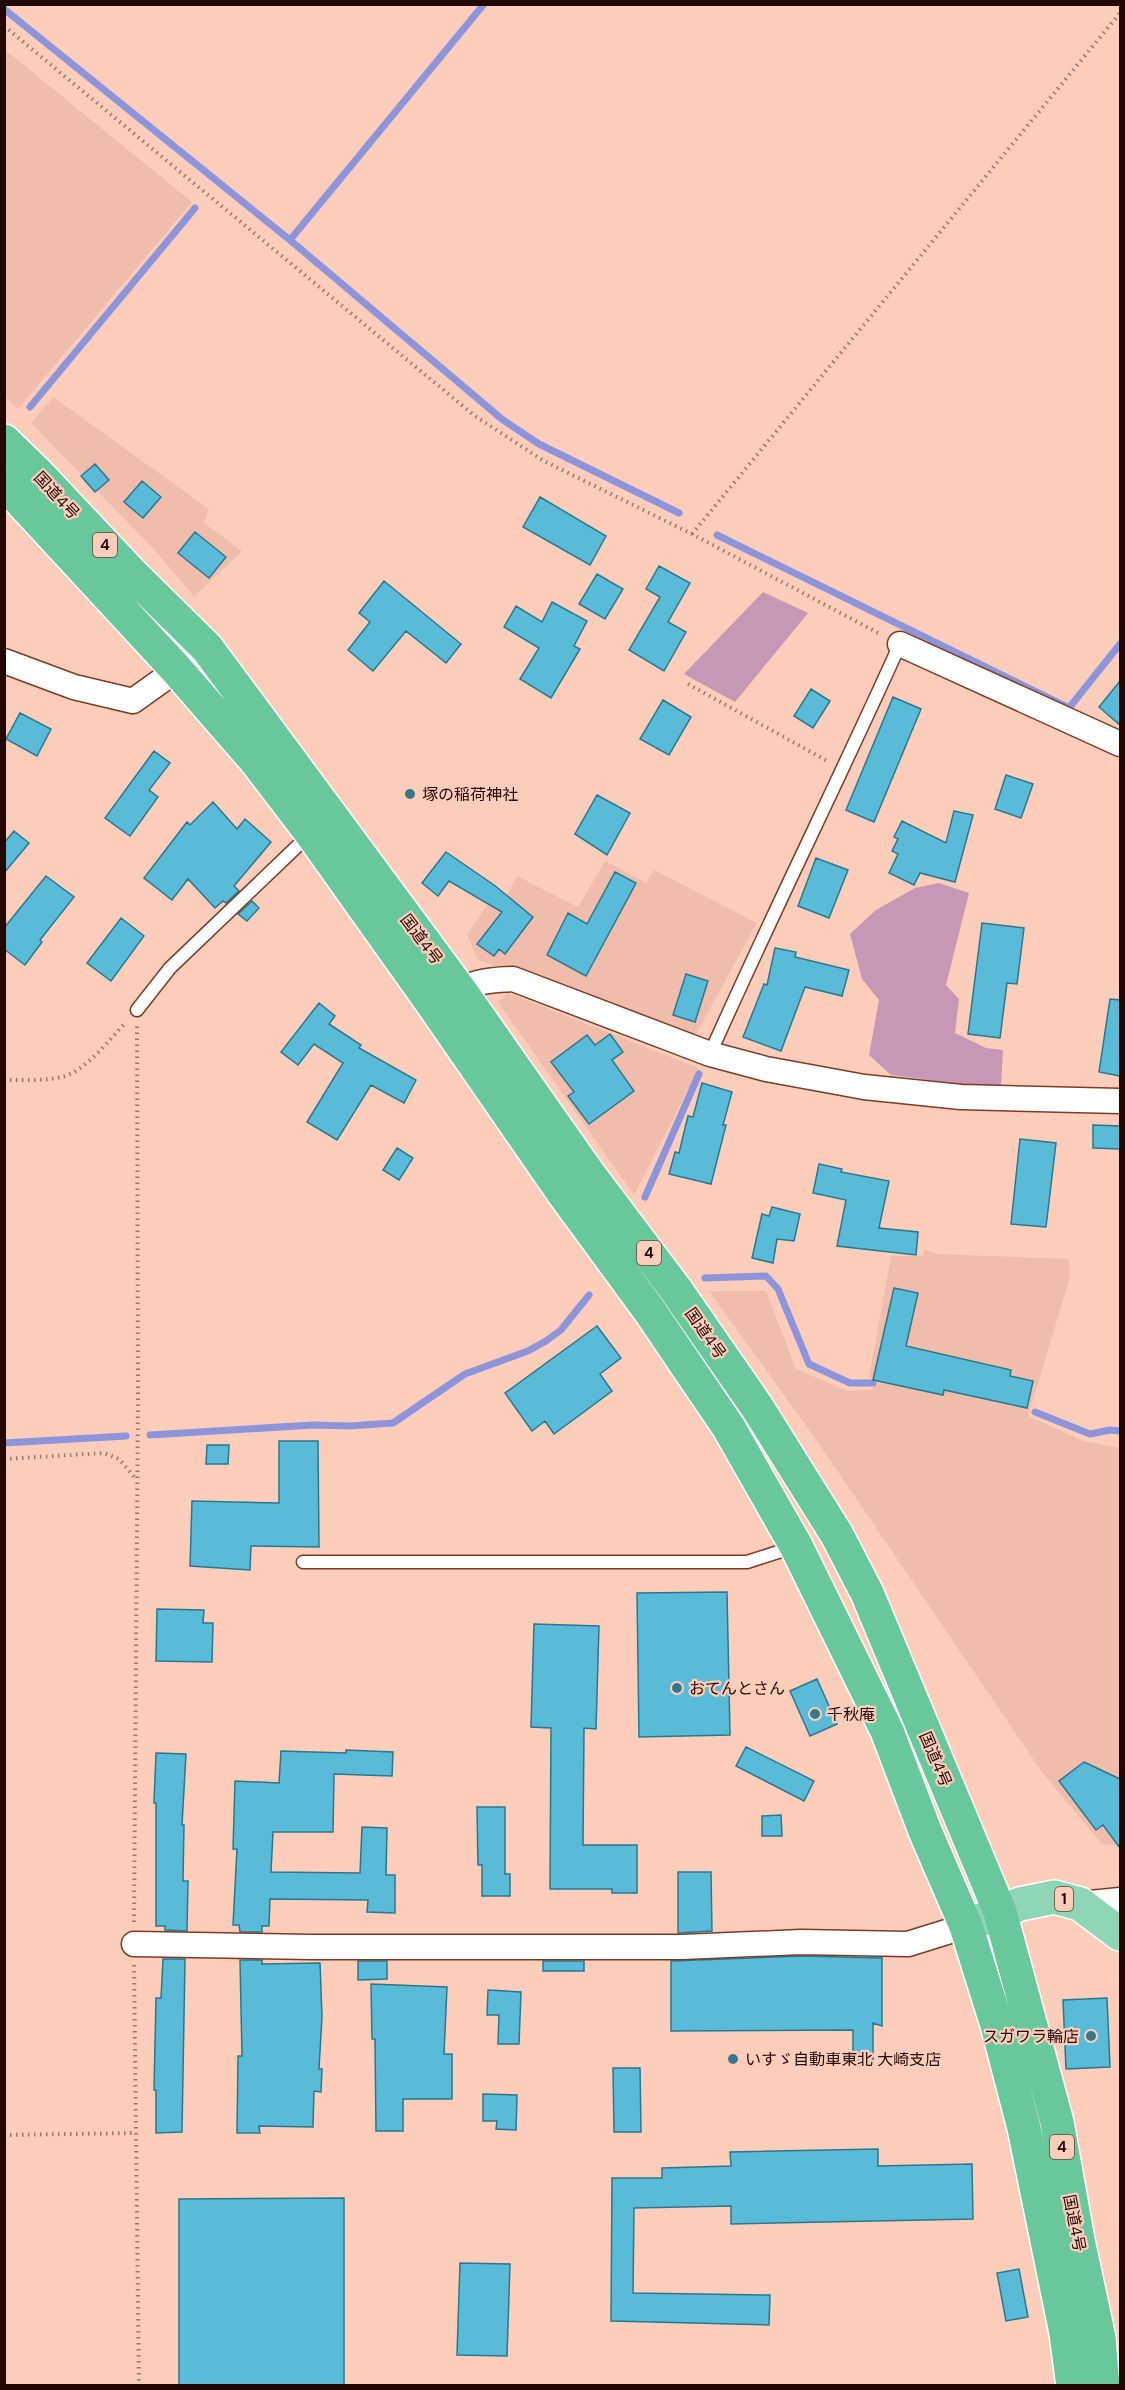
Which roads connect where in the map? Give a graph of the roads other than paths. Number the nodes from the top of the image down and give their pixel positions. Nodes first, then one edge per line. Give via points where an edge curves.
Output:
1 (4, 441) edge
2 (4, 483) edge
3 (900, 644) joint
4 (207, 648) junction
5 (4, 661) edge
6 (176, 669) junction
7 (1120, 744) edge
8 (311, 833) junction
9 (447, 997) junction
10 (137, 1010) road end
11 (710, 1054) junction
12 (1120, 1101) edge
13 (796, 1546) junction
14 (303, 1562) dead end
15 (1120, 1900) edge
16 (1080, 1904) junction
17 (1000, 1912) junction
18 (966, 1926) junction
19 (1120, 1934) edge
20 (134, 1944) road end
21 (1110, 2337) edge
22 (1073, 2385) edge
23 (1103, 2385) edge

1 - 4 highway, 国道4号 / 4
2 - 6 highway, 国道4号 / 4
3 - 7 street
3 - 11 lane
4 - 6 street
4 - 9 highway, 国道4号 / 4
5 - 6 street via 74,687 133,700
6 - 8 highway, 国道4号 / 4 via 256,760
8 - 9 highway, 国道4号 / 4
8 - 10 lane via 170,968
9 - 11 street via 482,981 513,979
9 - 13 highway, 国道4号 / 4 via 564,1194 722,1418
9 - 17 highway, 国道4号 / 4 via 676,1290 757,1407 837,1535 867,1593
11 - 12 street via 864,1087 961,1097
13 - 14 lane via 747,1562
13 - 18 highway, 国道4号 / 4 via 886,1731
15 - 16 street
16 - 17 main road, 1 via 1054,1897
16 - 19 main road, 1
17 - 18 main road, 1
17 - 21 highway, 国道4号 / 4 via 1057,2122 1078,2240
18 - 20 street via 908,1944
18 - 22 highway, 国道4号 / 4 via 1024,2128
21 - 23 highway, 国道4号 / 4

